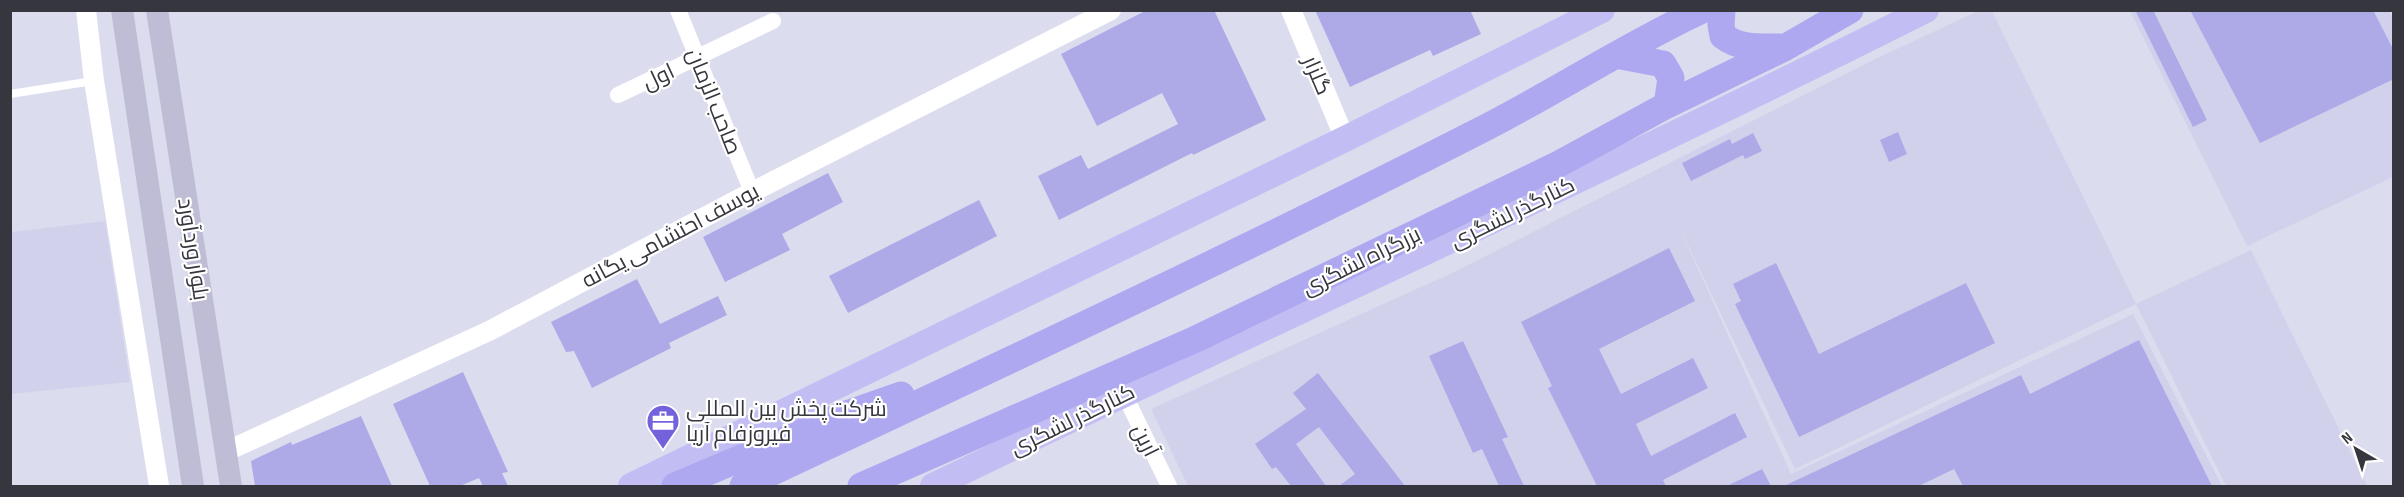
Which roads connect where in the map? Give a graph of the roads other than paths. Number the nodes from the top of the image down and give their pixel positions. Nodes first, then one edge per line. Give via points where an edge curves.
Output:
1 (86, 10) edge
2 (122, 10) edge
3 (157, 10) edge
4 (678, 10) edge
5 (1111, 10) edge
6 (1291, 10) edge
7 (1602, 10) edge
8 (1702, 10) edge
9 (1722, 10) edge
10 (1850, 10) edge
11 (1926, 10) edge
12 (773, 21) dead end
13 (1784, 48) junction
14 (1616, 55) junction
15 (698, 58) junction
16 (94, 81) junction
17 (10, 94) edge
18 (618, 95) dead end
19 (1667, 105) junction
20 (1345, 139) junction
21 (752, 192) junction
22 (981, 375) junction
23 (1124, 394) junction
24 (225, 452) junction
25 (159, 486) edge
26 (193, 486) edge
27 (231, 486) edge
28 (631, 486) edge
29 (675, 486) edge
30 (742, 486) edge
31 (861, 486) edge
32 (933, 486) edge
33 (1169, 486) edge

1 - 16 street
2 - 26 main road, بلوار وردآورد
3 - 24 main road, بلوار وردآورد
4 - 15 street, صاحب الزمان
5 - 21 street, یوسف احتشامی یگانه
6 - 20 street, گلزار
7 - 20 main road
8 - 14 highway
9 - 13 highway via 1723,36 1732,43
10 - 13 highway, بزرگراه لشگری
11 - 23 main road, کنارگذر لشگری
12 - 15 street, اول
13 - 19 highway, بزرگراه لشگری
14 - 19 highway via 1662,64 1671,78
14 - 22 highway via 1481,130
15 - 18 street, اول
15 - 21 street, صاحب الزمان
16 - 17 lane
16 - 25 street
19 - 31 highway, بزرگراه لشگری via 1557,165 1196,339
20 - 28 main road
21 - 24 street, یوسف احتشامی یگانه via 489,331
22 - 29 highway via 915,389
22 - 30 highway
23 - 32 main road, کنارگذر لشگری
23 - 33 street, آرین
24 - 27 main road, بلوار وردآورد

